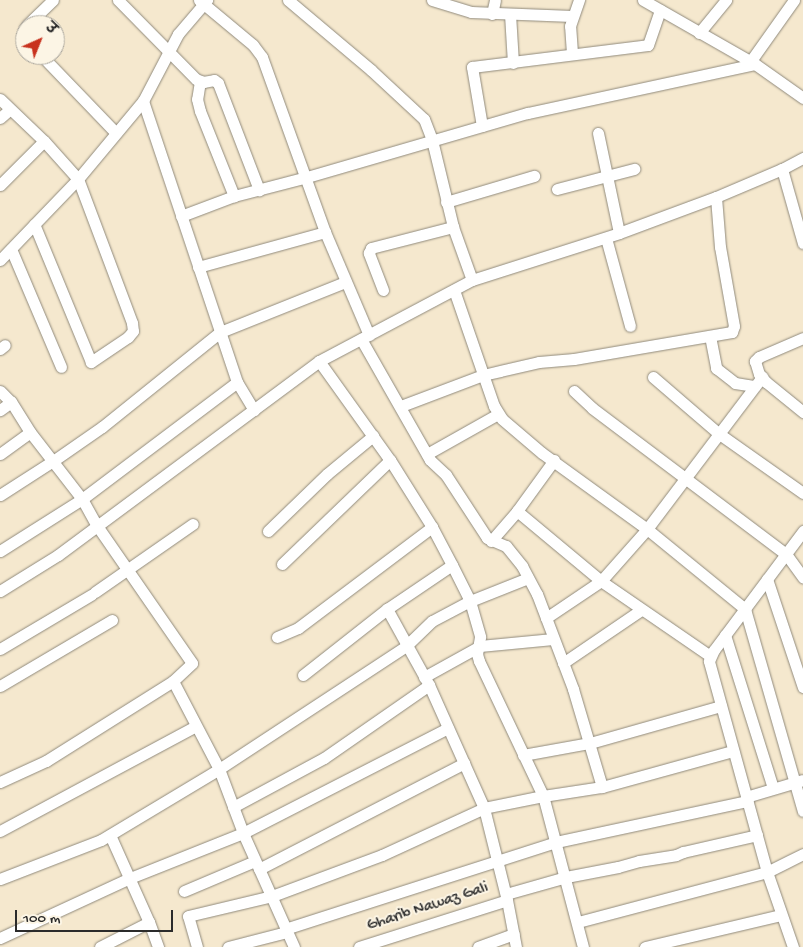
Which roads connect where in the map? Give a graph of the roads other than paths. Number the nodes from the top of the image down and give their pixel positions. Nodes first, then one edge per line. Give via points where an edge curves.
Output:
1 (53, 0) edge
2 (118, 0) edge
3 (288, 0) edge
4 (432, 0) edge
5 (495, 0) edge
6 (579, 0) edge
7 (643, 0) edge
8 (726, 0) edge
9 (794, 0) edge
10 (203, 1) edge
11 (660, 10) junction
12 (492, 14) junction
13 (510, 14) junction
14 (37, 15) edge
15 (572, 16) junction
16 (699, 33) junction
17 (170, 50) junction
18 (572, 53) junction
19 (513, 63) junction
20 (752, 63) junction
21 (51, 65) edge
22 (200, 81) junction
23 (803, 98) edge
24 (0, 99) edge
25 (143, 101) junction
26 (10, 109) junction
27 (0, 118) edge
28 (482, 126) junction
29 (116, 133) junction
30 (598, 133) dead end
31 (432, 140) junction
32 (44, 141) junction
33 (803, 158) edge
34 (634, 169) dead end
35 (782, 169) junction
36 (607, 175) junction
37 (534, 176) dead end
38 (307, 177) junction
39 (78, 179) junction
40 (0, 185) edge
41 (557, 189) dead end
42 (259, 190) junction
43 (234, 196) junction
44 (716, 197) junction
45 (446, 202) junction
46 (181, 216) junction
47 (34, 224) junction
48 (453, 228) junction
49 (325, 232) junction
50 (619, 233) junction
51 (606, 238) junction
52 (803, 243) edge
53 (11, 249) junction
54 (0, 260) edge
55 (198, 267) junction
56 (472, 280) junction
57 (345, 282) junction
58 (383, 290) dead end
59 (454, 290) junction
60 (630, 326) dead end
61 (220, 332) junction
62 (710, 336) junction
63 (365, 337) junction
64 (803, 338) edge
65 (319, 361) junction
66 (61, 367) dead end
67 (483, 375) junction
68 (653, 377) dead end
69 (237, 382) junction
70 (758, 382) junction
71 (0, 391) edge
72 (574, 391) dead end
73 (11, 402) junction
74 (400, 406) junction
75 (0, 410) edge
76 (254, 410) junction
77 (803, 412) edge
78 (498, 414) junction
79 (30, 432) junction
80 (718, 433) junction
81 (372, 436) junction
82 (0, 454) edge
83 (427, 454) junction
84 (390, 460) junction
85 (554, 460) junction
86 (53, 462) junction
87 (685, 478) junction
88 (803, 493) edge
89 (0, 495) edge
90 (82, 499) junction
91 (517, 511) junction
92 (193, 524) dead end
93 (97, 526) junction
94 (432, 527) junction
95 (647, 529) junction
96 (268, 531) dead end
97 (803, 531) edge
98 (490, 541) junction
99 (0, 551) edge
100 (786, 554) junction
101 (282, 564) dead end
102 (452, 565) junction
103 (127, 569) junction
104 (803, 577) edge
105 (528, 578) junction
106 (767, 579) junction
107 (601, 581) junction
108 (0, 592) edge
109 (470, 601) junction
110 (387, 608) junction
111 (745, 609) junction
112 (640, 610) junction
113 (546, 618) junction
114 (112, 620) dead end
115 (725, 635) junction
116 (278, 637) dead end
117 (553, 639) junction
118 (406, 646) junction
119 (480, 646) junction
120 (0, 649) edge
121 (710, 656) junction
122 (563, 663) junction
123 (303, 675) dead end
124 (173, 681) junction
125 (426, 681) junction
126 (0, 686) edge
127 (803, 687) edge
128 (721, 706) junction
129 (196, 726) junction
130 (448, 728) junction
131 (590, 743) junction
132 (733, 750) junction
133 (523, 755) junction
134 (464, 762) junction
135 (219, 769) junction
136 (0, 782) edge
137 (798, 782) edge
138 (602, 787) junction
139 (772, 788) junction
140 (543, 796) junction
141 (747, 799) junction
142 (233, 807) junction
143 (484, 808) junction
144 (803, 811) edge
145 (0, 831) edge
146 (243, 833) junction
147 (110, 835) junction
148 (757, 835) junction
149 (556, 842) junction
150 (803, 854) edge
151 (497, 860) junction
152 (257, 865) junction
153 (767, 872) junction
154 (566, 877) junction
155 (130, 878) junction
156 (0, 879) edge
157 (184, 891) dead end
158 (272, 896) junction
159 (507, 897) junction
160 (780, 915) junction
161 (149, 922) junction
162 (578, 922) junction
163 (286, 930) junction
164 (514, 934) junction
165 (0, 938) edge
166 (100, 947) edge
167 (158, 947) edge
168 (197, 947) edge
169 (228, 947) edge
170 (294, 947) edge
171 (359, 947) edge
172 (478, 947) edge
173 (516, 947) edge
174 (584, 947) edge
175 (645, 947) edge
176 (791, 947) edge

1 - 14 street
2 - 17 street
3 - 31 street via 418,112
4 - 12 street via 459,9
5 - 12 street
6 - 15 street
7 - 11 street
8 - 16 street
9 - 20 street
10 - 17 street via 183,26
10 - 38 street via 260,53
11 - 16 street
11 - 18 street via 648,45
12 - 13 street
13 - 15 street
13 - 19 street
15 - 18 street
16 - 20 street
17 - 22 street
17 - 25 street
18 - 19 street
19 - 28 street via 472,67
20 - 23 street
20 - 28 street via 548,108
21 - 29 street
22 - 42 street via 214,80 218,83
22 - 43 street via 197,98 200,111
24 - 26 street
25 - 29 street
25 - 46 street
26 - 27 street
26 - 32 street
28 - 31 street
29 - 39 street
30 - 36 street
31 - 38 street
31 - 45 street
32 - 39 street
32 - 40 street
33 - 35 street
34 - 36 street
35 - 44 street
35 - 52 street
36 - 41 street
36 - 50 street
37 - 45 street
38 - 42 street
38 - 49 street
39 - 47 street
39 - 47 street via 133,331 91,362
42 - 43 street
43 - 46 street
44 - 50 street
44 - 62 street via 720,247 734,326 732,332
45 - 48 street
46 - 55 street
47 - 53 street
48 - 56 street
48 - 58 street via 369,250
49 - 55 street
49 - 57 street
50 - 51 street
51 - 56 street
51 - 60 street
53 - 54 street
53 - 66 street
55 - 61 street
56 - 59 street
57 - 61 street
57 - 63 street
59 - 63 street
59 - 67 street
61 - 69 street
61 - 86 street
62 - 67 street via 539,362
62 - 70 street via 716,368 735,383
63 - 65 street
63 - 74 street
64 - 70 street via 757,358
65 - 76 street
65 - 81 street
67 - 74 street
67 - 78 street
68 - 80 street
69 - 76 street
69 - 90 street
70 - 77 street via 771,387
70 - 80 street
71 - 73 street
72 - 87 street
73 - 75 street
73 - 79 street
74 - 83 street
76 - 93 street
78 - 83 street
78 - 85 street
79 - 82 street
79 - 86 street
80 - 87 street
80 - 88 street
81 - 84 street
81 - 96 street
83 - 98 street
84 - 94 street
84 - 101 street
85 - 91 street
85 - 95 street
86 - 89 street
86 - 90 street
87 - 95 street
87 - 100 street
90 - 93 street
90 - 99 street
91 - 98 street
91 - 107 street
92 - 103 street
93 - 103 street
93 - 108 street
94 - 102 street
94 - 116 street via 298,628
95 - 107 street
95 - 111 street
97 - 100 street
98 - 105 street via 509,548
100 - 104 street
100 - 106 street
102 - 109 street
102 - 110 street
103 - 120 street via 93,594
103 - 124 street via 192,662
105 - 109 street
105 - 113 street
106 - 111 street
106 - 127 street
107 - 112 street
107 - 113 street
109 - 118 street via 432,621
109 - 119 street
110 - 118 street
110 - 123 street
111 - 115 street
111 - 137 street
112 - 121 street
112 - 122 street
113 - 117 street
114 - 126 street
115 - 121 street
115 - 139 street
117 - 119 street
117 - 122 street
118 - 125 street
118 - 135 street
119 - 125 street
119 - 133 street via 479,661
121 - 128 street
122 - 131 street
124 - 129 street
124 - 136 street via 46,761
125 - 130 street
125 - 142 street via 324,758
128 - 131 street
128 - 132 street
129 - 135 street
129 - 145 street
130 - 134 street
130 - 146 street
131 - 133 street
131 - 138 street
132 - 138 street
132 - 141 street
133 - 140 street
134 - 143 street
134 - 152 street
135 - 142 street
135 - 147 street
137 - 139 street
137 - 144 street
138 - 140 street
139 - 141 street
140 - 143 street
140 - 149 street
141 - 148 street
141 - 149 street
142 - 146 street
143 - 151 street
143 - 158 street via 382,855
146 - 152 street
146 - 155 street
147 - 155 street
147 - 156 street
148 - 153 street
148 - 154 street, Gharib Nawaz Gali
149 - 151 street
149 - 154 street
150 - 153 street
151 - 159 street
151 - 163 street
152 - 157 street
152 - 158 street
153 - 160 street
153 - 162 street
154 - 159 street, Gharib Nawaz Gali
154 - 162 street
155 - 161 street
155 - 165 street
158 - 163 street
158 - 168 street via 188,916
159 - 164 street
159 - 171 street, Gharib Nawaz Gali
160 - 175 street
160 - 176 street
161 - 166 street
161 - 167 street
162 - 174 street
163 - 169 street
163 - 170 street
164 - 172 street
164 - 173 street

